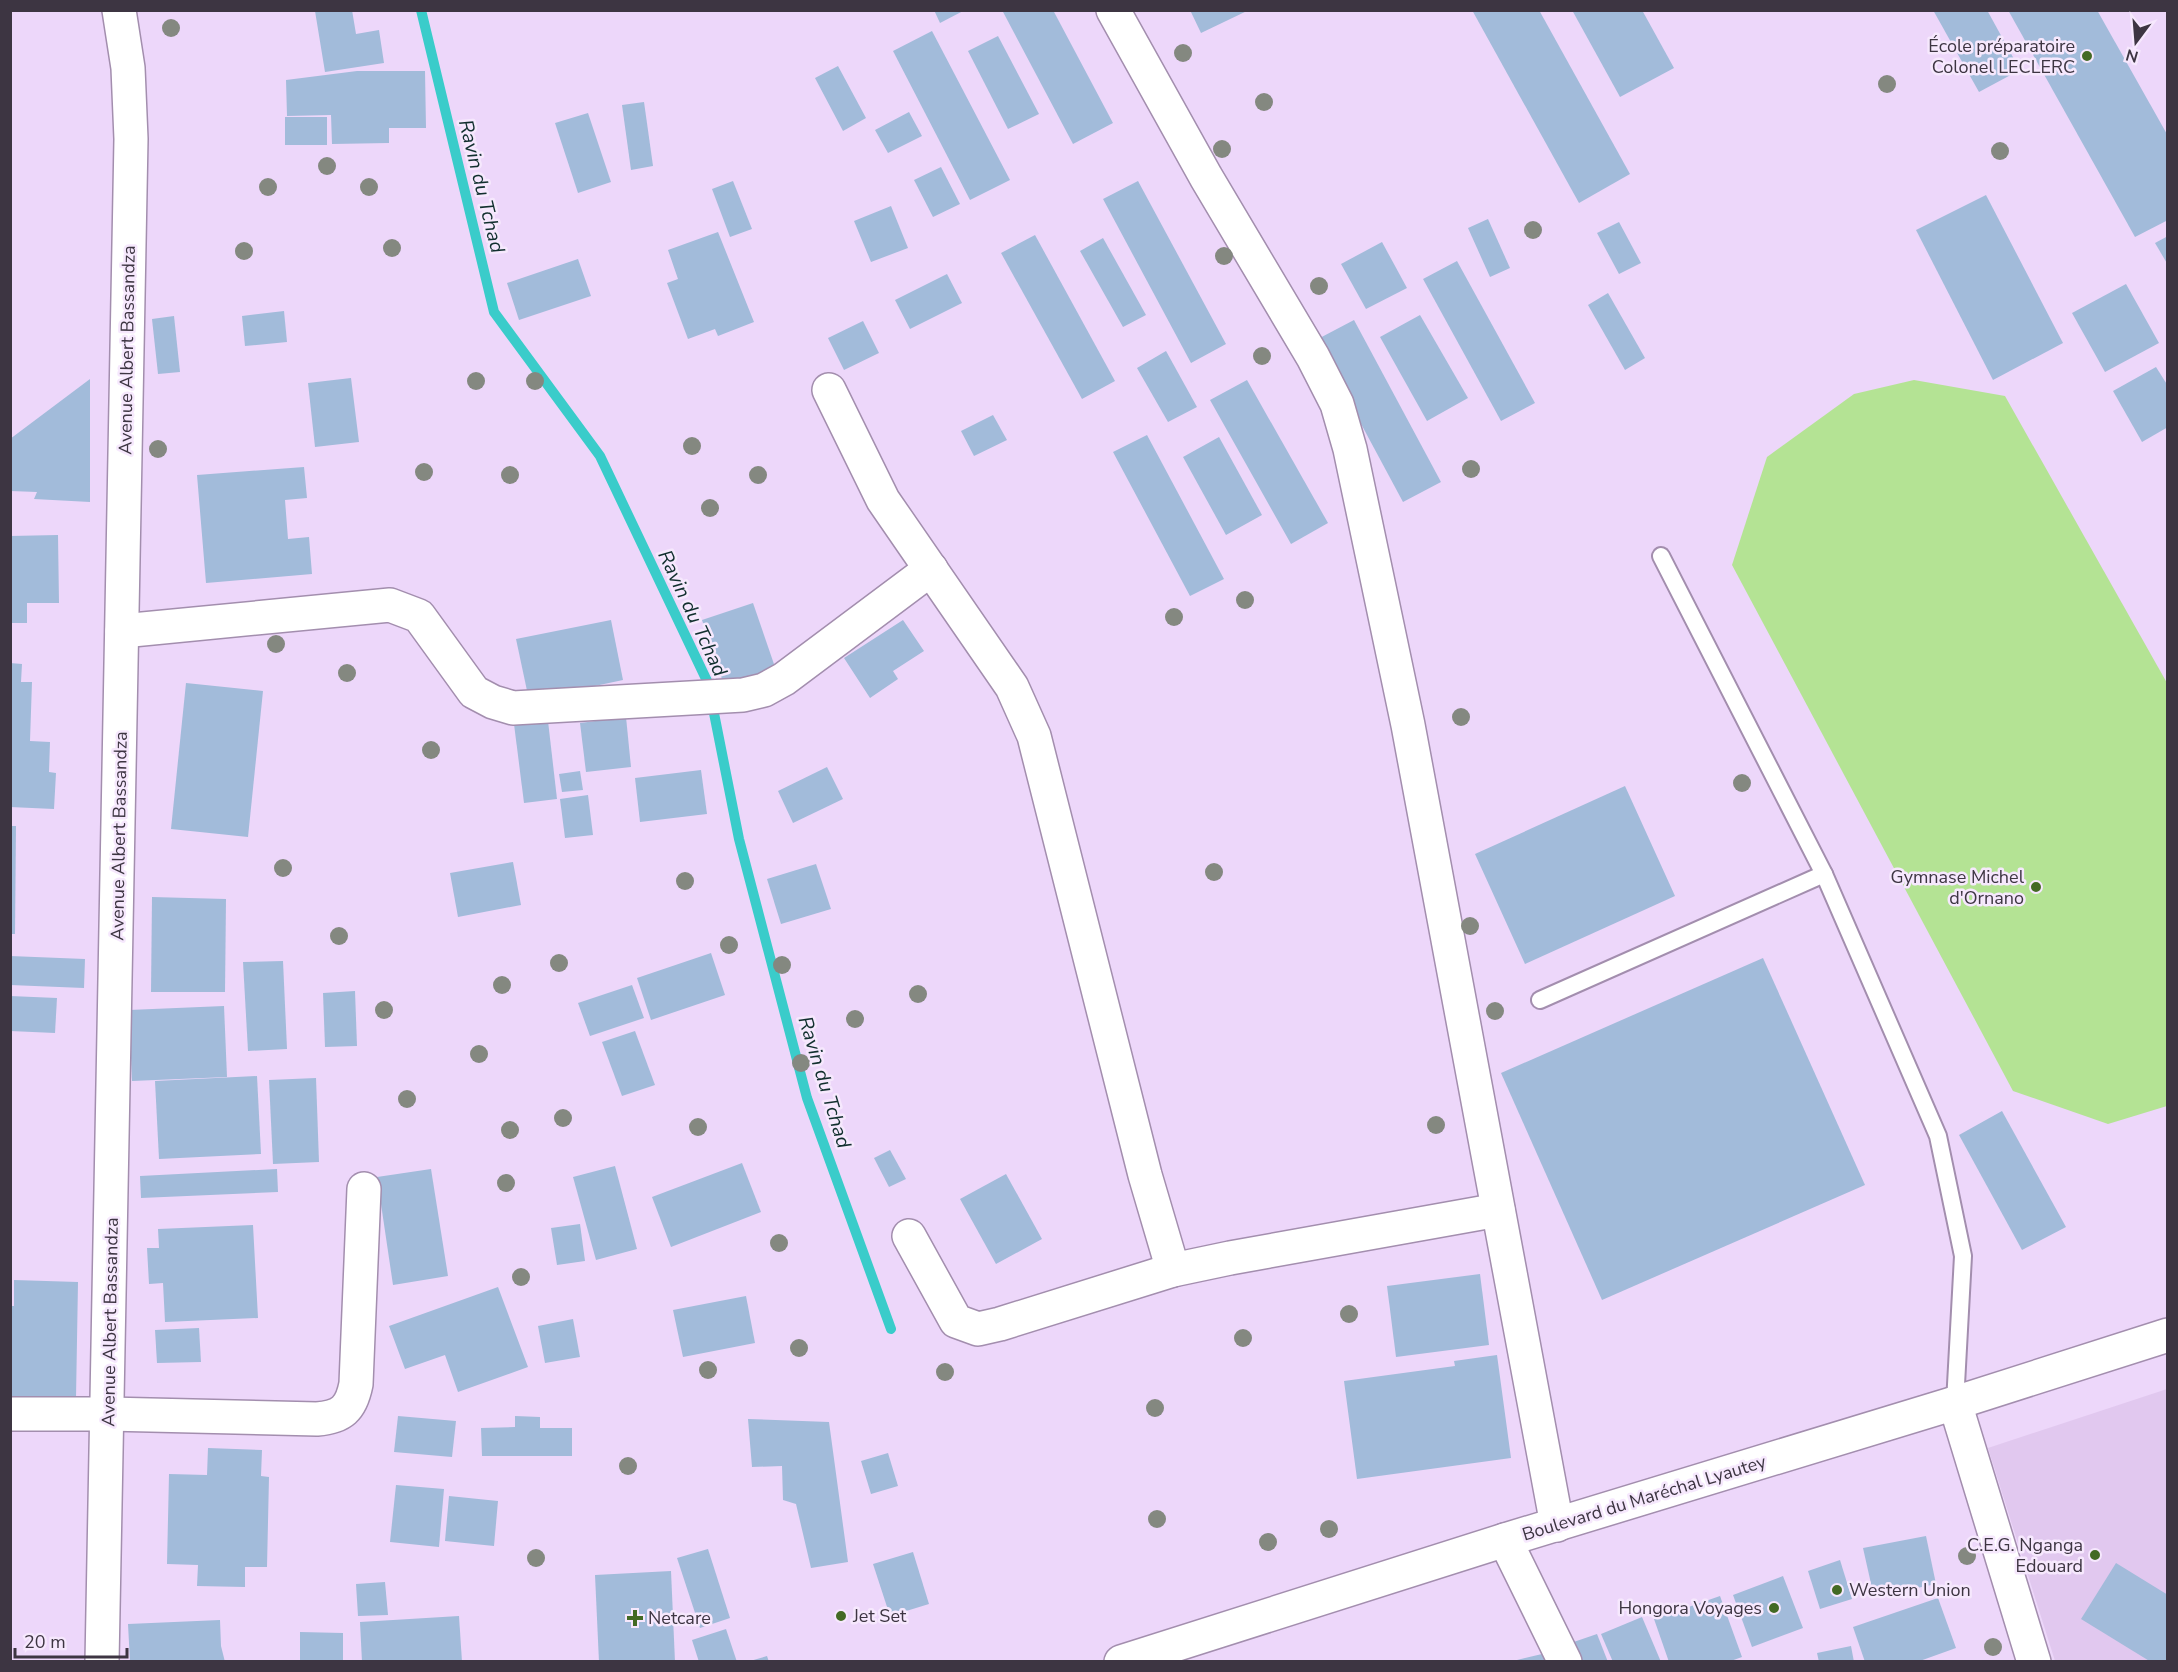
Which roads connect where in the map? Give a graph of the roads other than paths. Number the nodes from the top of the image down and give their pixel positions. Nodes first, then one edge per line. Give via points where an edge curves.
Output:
1 (119, 10) edge
2 (1113, 10) edge
3 (829, 390) dead end
4 (1661, 556) dead end
5 (931, 569) junction
6 (122, 631) junction
7 (1824, 874) junction
8 (1540, 1000) dead end
9 (363, 1189) dead end
10 (1498, 1210) junction
11 (909, 1236) dead end
12 (1173, 1270) junction
13 (2168, 1335) edge
14 (1955, 1403) junction
15 (10, 1414) edge
16 (108, 1414) junction
17 (1557, 1525) junction
18 (1505, 1540) junction
19 (2024, 1659) edge
20 (102, 1662) edge
21 (1121, 1662) edge
22 (1565, 1662) edge

1 - 6 street, Avenue Albert Bassandza via 128,68 131,139
2 - 10 street via 1337,404 1353,460 1408,725
3 - 5 street via 883,500
4 - 7 lane
5 - 6 street via 783,679 764,690 743,695 513,708 474,692 419,616 390,605
5 - 12 street via 1012,687 1034,736 1145,1175
6 - 16 street, Avenue Albert Bassandza
7 - 8 lane
7 - 14 lane via 1938,1136 1963,1256
9 - 16 street via 356,1384 345,1410 332,1418 317,1419
10 - 12 street
10 - 17 street
11 - 12 street via 956,1321 978,1329
13 - 14 street, Boulevard du Maréchal Lyautey
14 - 17 street, Boulevard du Maréchal Lyautey
14 - 19 street
15 - 16 street
16 - 20 street, Avenue Albert Bassandza
17 - 18 street, Boulevard du Maréchal Lyautey
18 - 21 street, Boulevard du Maréchal Lyautey
18 - 22 street

